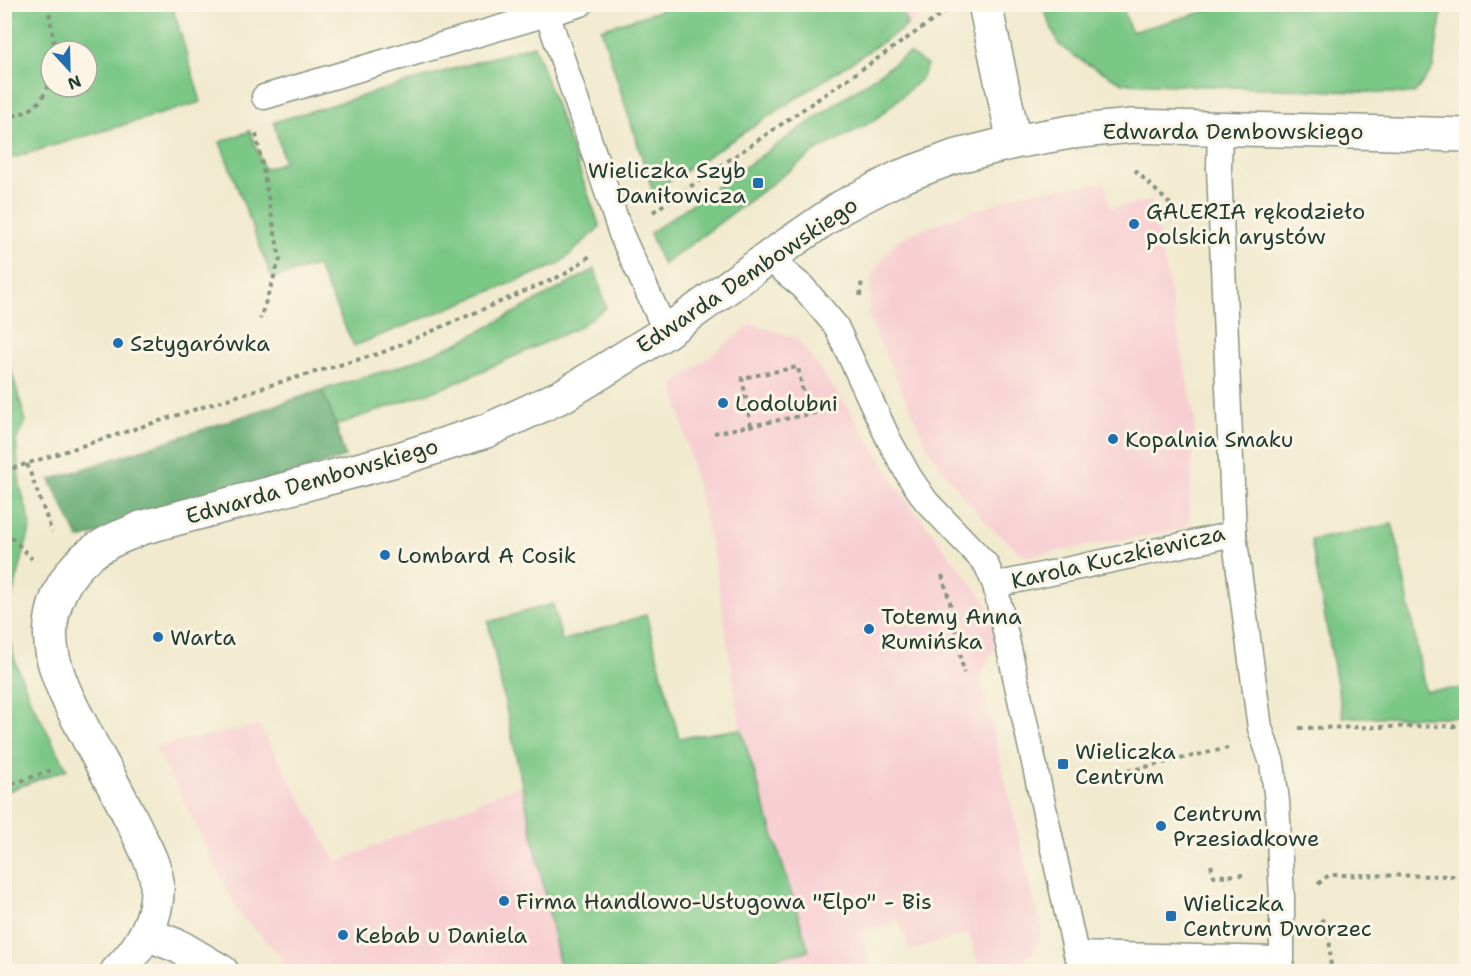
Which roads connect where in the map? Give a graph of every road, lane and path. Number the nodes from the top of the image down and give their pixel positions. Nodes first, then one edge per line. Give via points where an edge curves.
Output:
1 (48, 4) edge
2 (581, 4) edge
3 (985, 4) edge
4 (546, 9) edge
5 (53, 39) edge
6 (264, 97) joint
7 (42, 99) edge
8 (4, 118) edge
9 (1220, 128) junction
10 (1467, 135) edge
11 (1014, 142) junction
12 (768, 258) junction
13 (260, 320) dead end
14 (666, 332) junction
15 (340, 364) dead end
16 (843, 407) dead end
17 (807, 414) junction
18 (751, 426) junction
19 (714, 433) dead end
20 (27, 464) junction
21 (4, 471) edge
22 (52, 533) dead end
23 (4, 534) edge
24 (1234, 534) junction
25 (33, 559) dead end
26 (997, 590) junction
27 (1467, 726) edge
28 (1260, 728) junction
29 (52, 770) dead end
30 (4, 787) edge
31 (1211, 865) dead end
32 (1246, 875) dead end
33 (1467, 876) edge
34 (1315, 886) dead end
35 (1329, 927) dead end
36 (147, 934) junction
37 (117, 972) edge
38 (222, 972) edge
39 (1331, 972) edge

1 - 5 path
2 - 4 lane
3 - 11 street
4 - 6 lane
4 - 14 lane via 621,234
6 - 13 path via 249,102 280,259
7 - 8 path via 31,111
9 - 10 street, Edwarda Dembowskiego
9 - 11 street, Edwarda Dembowskiego via 1132,126
9 - 24 lane, Karola Kuczkiewicza
11 - 12 street, Edwarda Dembowskiego via 954,157 900,177 842,207
12 - 14 street, Edwarda Dembowskiego
12 - 26 lane, Karola Kuczkiewicza via 803,287 836,326 909,476 926,501 986,564
14 - 36 street, Edwarda Dembowskiego via 564,395 486,431 388,462 141,528 104,545 65,579 52,620 53,656 67,699 120,796 154,872 154,914
15 - 20 path
16 - 17 path
17 - 18 path
17 - 18 path via 798,367 742,378
18 - 19 path
20 - 21 path
20 - 22 path
23 - 25 path
24 - 26 lane, Karola Kuczkiewicza
24 - 28 lane
26 - 28 lane via 1076,954 1282,959 1277,801 1272,764
27 - 28 path
29 - 30 path
31 - 32 path via 1214,876
33 - 34 path via 1329,875
35 - 39 path
36 - 37 street
36 - 38 street via 180,947

